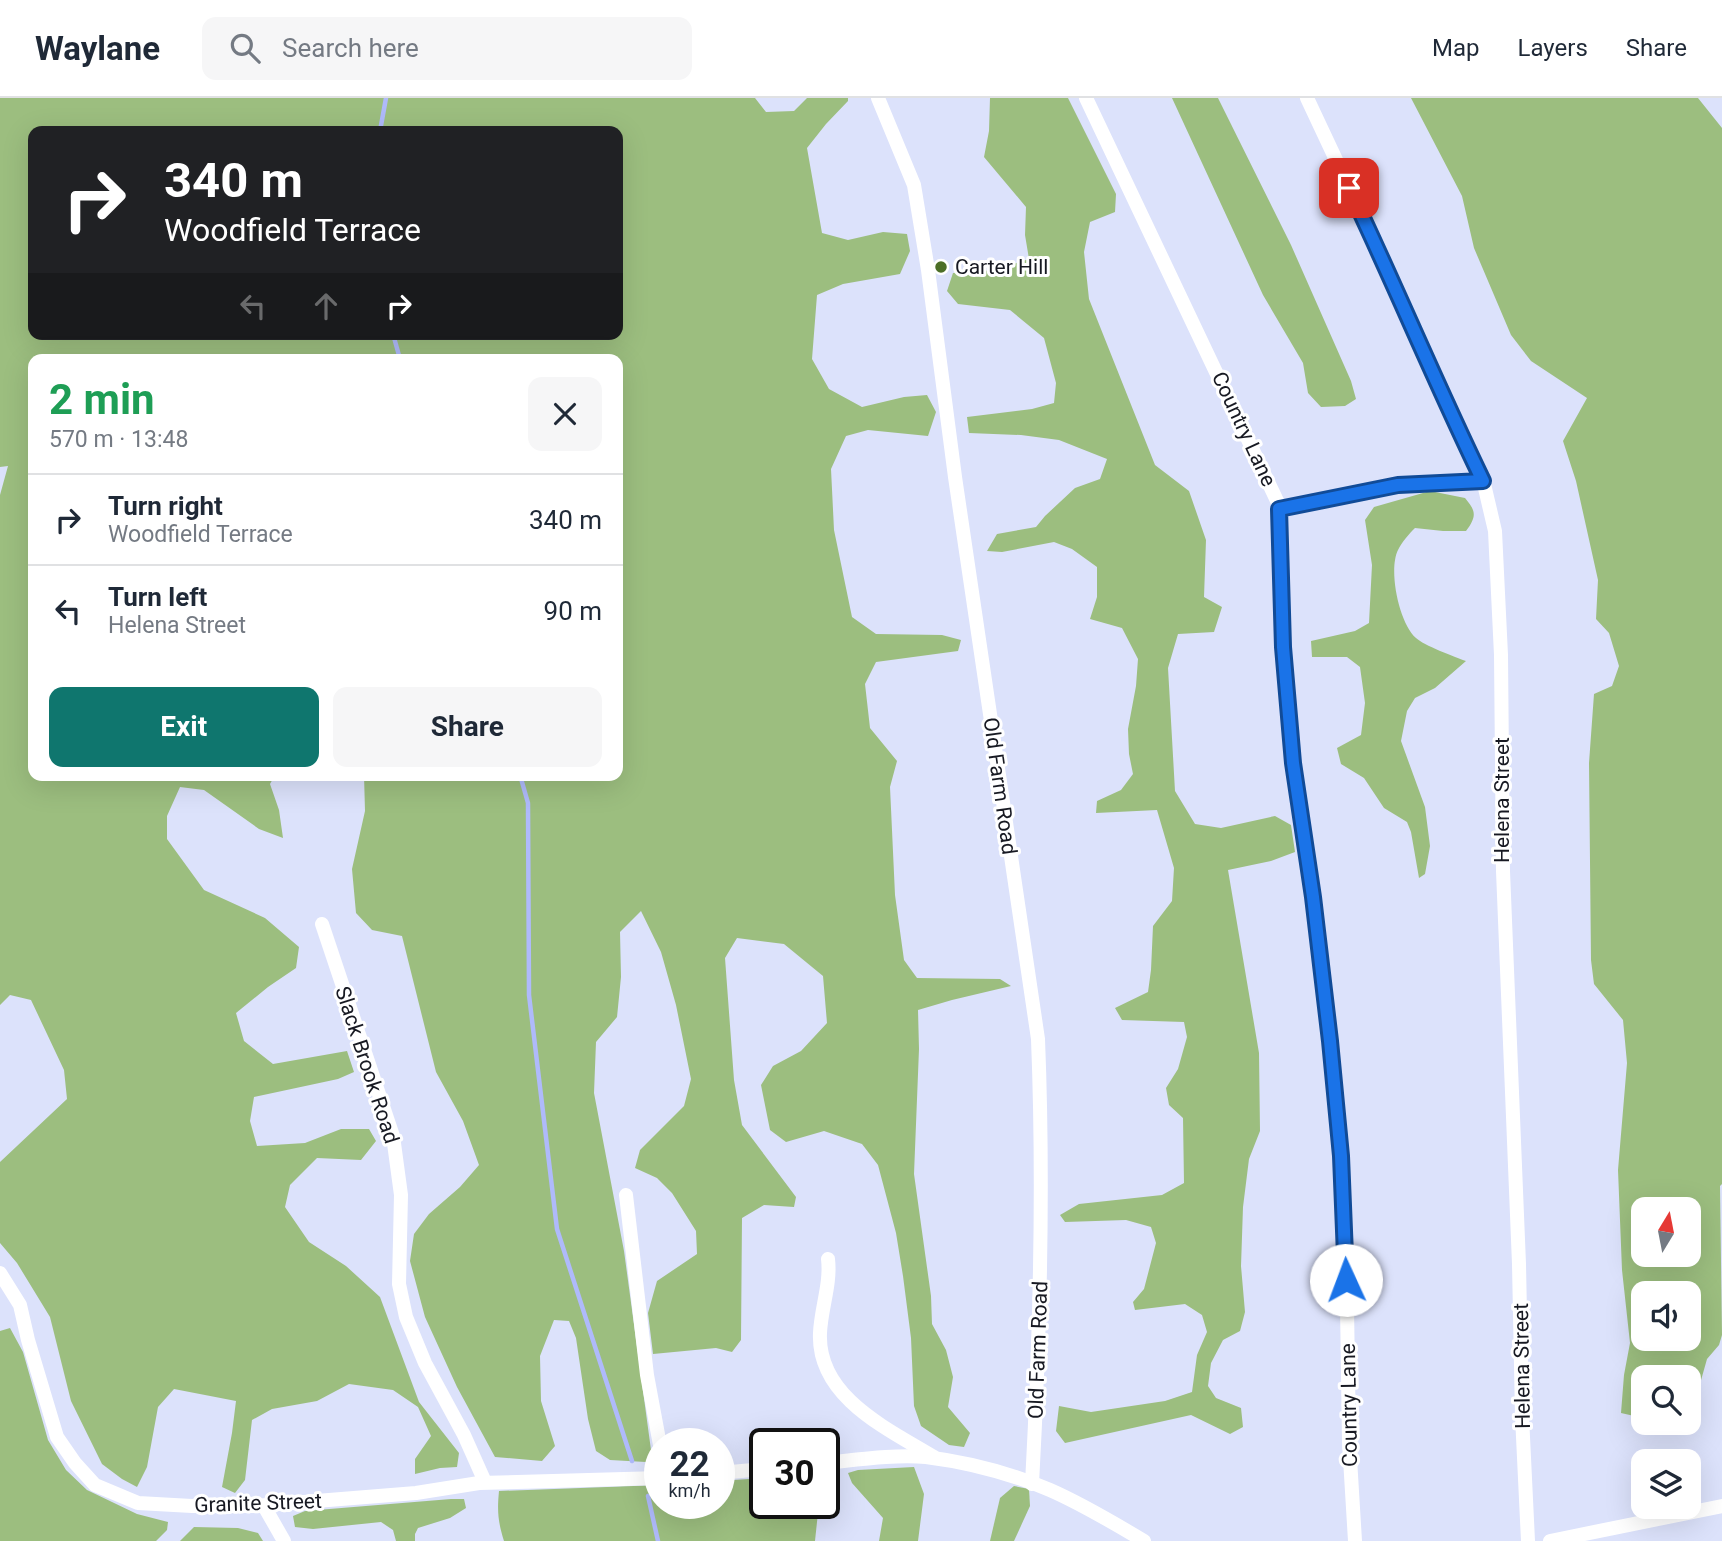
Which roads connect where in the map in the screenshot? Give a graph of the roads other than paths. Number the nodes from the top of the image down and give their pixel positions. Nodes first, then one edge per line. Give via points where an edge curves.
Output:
1 (878, 98) edge
2 (1086, 98) edge
3 (1307, 98) edge
4 (1483, 481) junction
5 (1279, 509) junction
6 (321, 924) dead end
7 (626, 1195) dead end
8 (828, 1258) dead end
9 (0, 1273) edge
10 (657, 1428) edge
11 (938, 1460) junction
12 (840, 1461) edge
13 (644, 1478) edge
14 (485, 1482) junction
15 (1032, 1484) junction
16 (264, 1506) junction
17 (1722, 1506) edge
18 (284, 1541) edge
19 (1144, 1541) edge
20 (1355, 1541) edge
21 (1528, 1541) edge
22 (1550, 1541) edge

1 - 15 street, Old Farm Road via 914,185 1038,1039 1039,1359
2 - 5 street, Country Lane
3 - 4 street, Helena Street
4 - 5 street via 1398,485
4 - 21 street, Helena Street via 1495,531 1501,655 1503,871
5 - 20 street, Country Lane via 1283,647 1293,763 1313,897 1341,1156
6 - 14 street, Slack Brook Road via 393,1136 401,1195 399,1284 406,1317
7 - 10 street
8 - 11 street via 820,1334 826,1370 871,1419
9 - 16 street, Granite Street via 20,1305 57,1437 95,1485 138,1503
11 - 12 street
11 - 15 street
13 - 14 street, Granite Street
14 - 16 street, Granite Street
15 - 19 street
16 - 18 street
17 - 22 street

